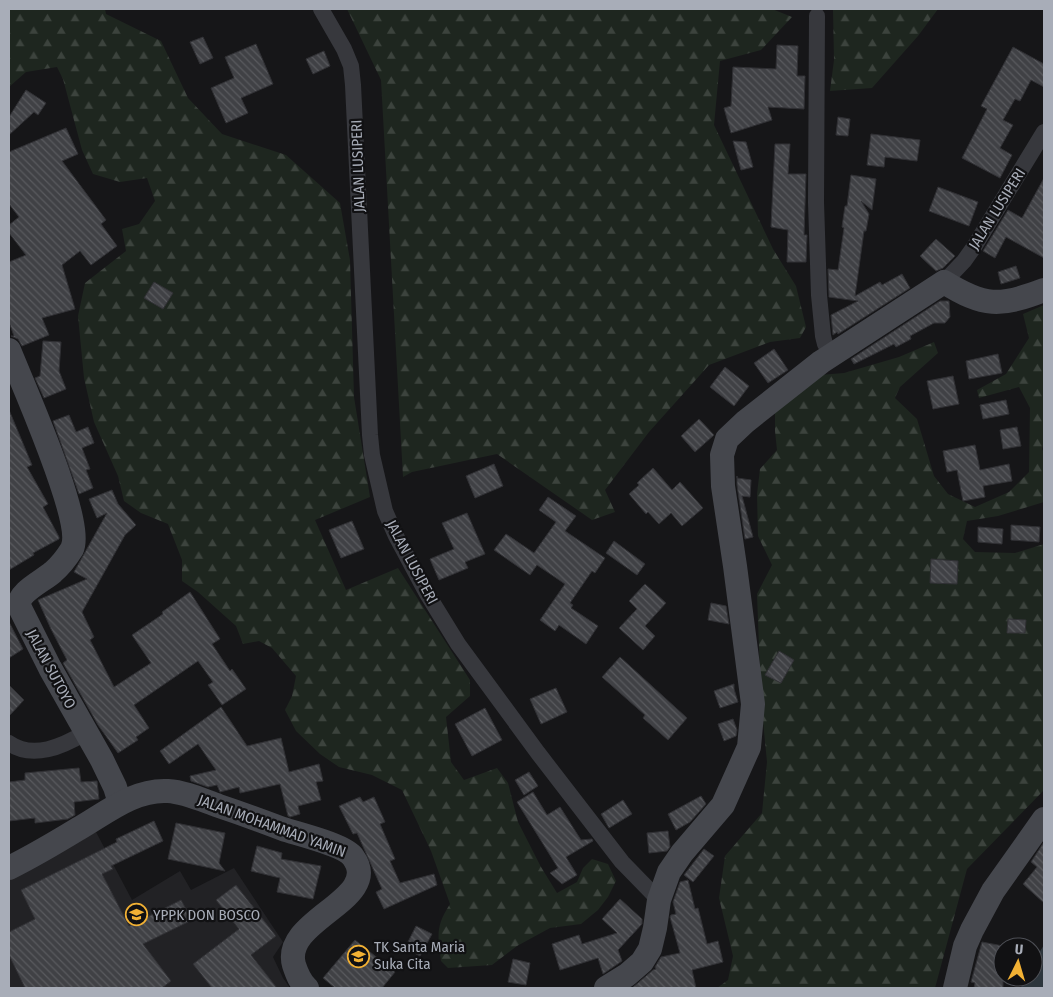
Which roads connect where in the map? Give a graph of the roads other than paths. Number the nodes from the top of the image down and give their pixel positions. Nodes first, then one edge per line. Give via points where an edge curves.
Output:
1 (321, 9) edge
2 (817, 16) dead end
3 (1044, 132) edge
4 (944, 282) junction
5 (1044, 290) edge
6 (9, 350) edge
7 (833, 354) junction
8 (85, 733) junction
9 (9, 743) edge
10 (120, 803) junction
11 (1044, 819) edge
12 (9, 868) edge
13 (659, 900) junction
14 (307, 988) edge
15 (606, 988) edge
16 (955, 988) edge

1 - 13 street, JALAN LUSIPERI via 344,49 354,85 370,434 385,511 426,592 458,644 609,846
2 - 7 street via 819,295 823,336
3 - 4 street, JALAN LUSIPERI via 974,248
4 - 5 main road via 968,296 993,302
4 - 7 main road
6 - 8 main road, JALAN SUTOYO via 67,500 74,539 64,561 19,600 19,606
7 - 13 main road via 745,422 724,446 723,486 753,704 749,747 723,805 669,872
8 - 9 street via 44,750 23,749
8 - 10 main road, JALAN SUTOYO via 102,760
10 - 12 main road, JALAN MOHAMMAD YAMIN
10 - 14 main road, JALAN MOHAMMAD YAMIN via 150,792 168,791 191,796 334,845 353,856 359,872 356,884 303,933 294,950 297,975
11 - 16 main road via 993,891 965,946
13 - 15 main road via 650,949 642,962

